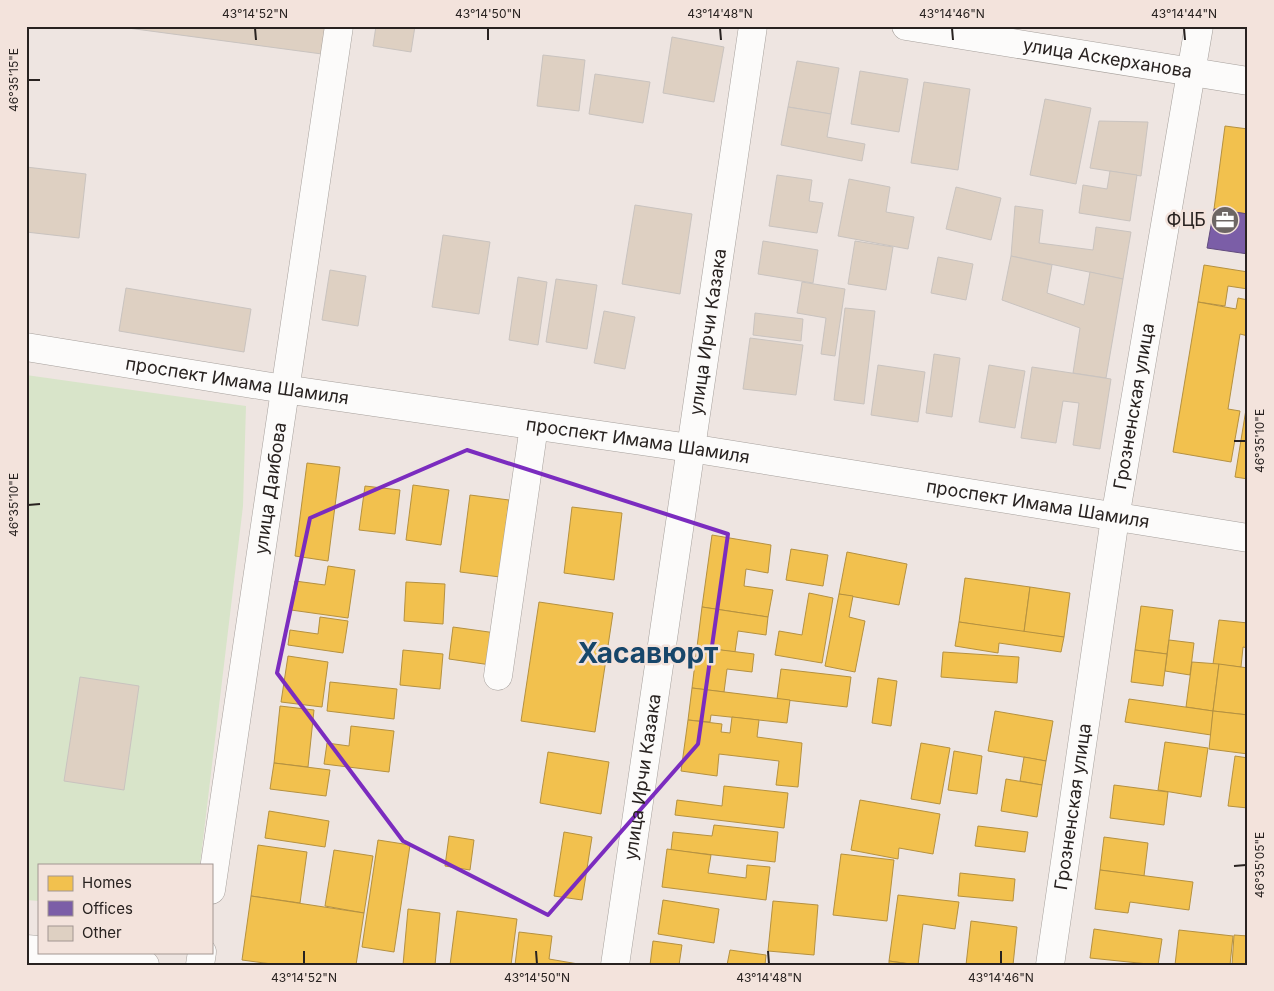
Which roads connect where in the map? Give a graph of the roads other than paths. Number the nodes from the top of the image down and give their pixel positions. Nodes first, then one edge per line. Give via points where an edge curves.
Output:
1 (339, 26) edge
2 (753, 26) edge
3 (906, 26) edge
4 (1199, 26) edge
5 (1191, 71) junction
6 (1248, 81) edge
7 (26, 347) edge
8 (284, 389) junction
9 (534, 426) junction
10 (690, 448) junction
11 (1115, 518) junction
12 (1248, 538) edge
13 (498, 676) dead end
14 (212, 883) edge
15 (68, 954) edge
16 (145, 965) edge
17 (615, 965) edge
18 (1050, 965) edge

1 - 8 street, улица Даибова
2 - 10 street, улица Ирчи Казака
3 - 5 street, улица Аскерханова
4 - 5 street, Грозненская улица
5 - 6 street, улица Аскерханова
5 - 11 street, Грозненская улица
7 - 8 street, проспект Имама Шамиля
8 - 9 street, проспект Имама Шамиля
8 - 14 street, улица Даибова
9 - 10 street, проспект Имама Шамиля
9 - 13 street
10 - 11 street, проспект Имама Шамиля
10 - 17 street, улица Ирчи Казака
11 - 12 street, проспект Имама Шамиля
11 - 18 street, Грозненская улица
15 - 16 street

